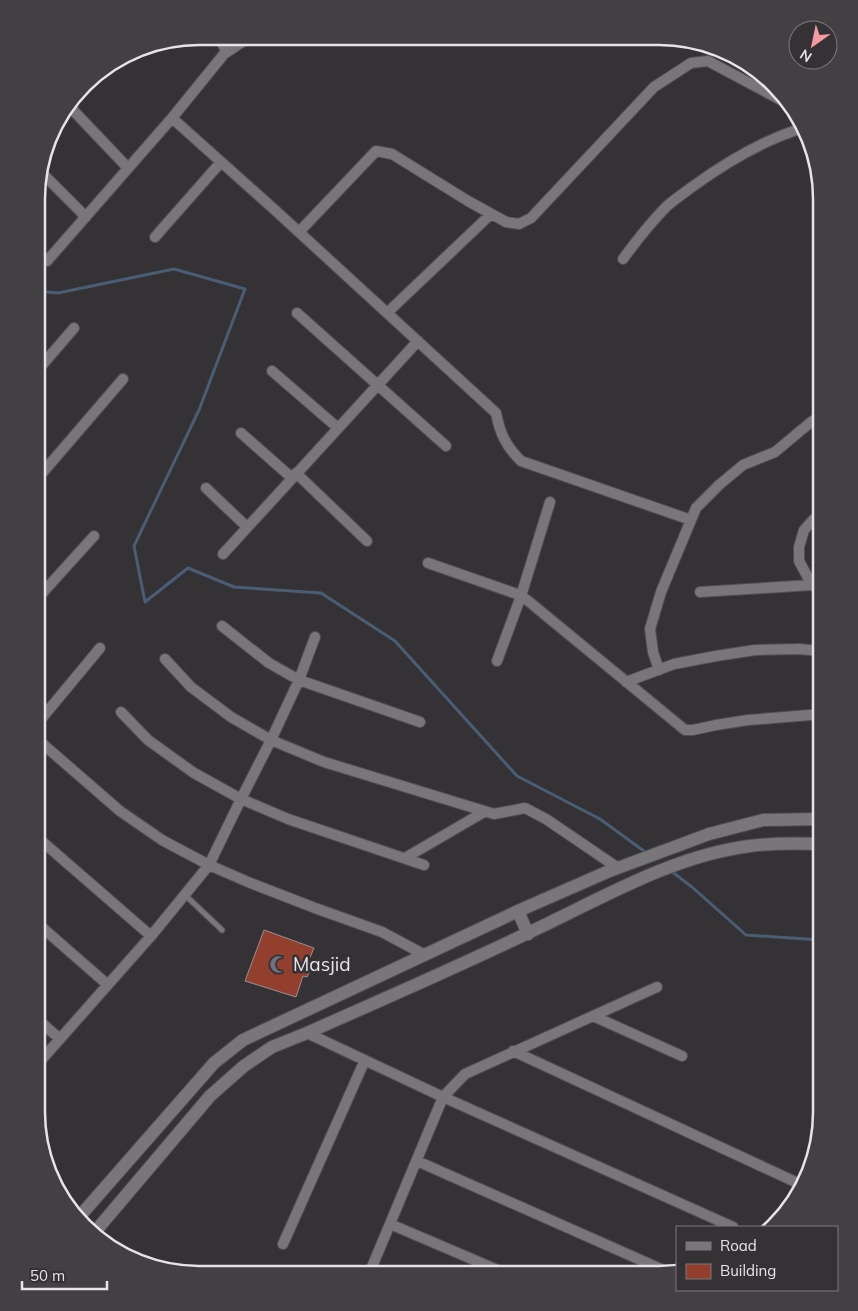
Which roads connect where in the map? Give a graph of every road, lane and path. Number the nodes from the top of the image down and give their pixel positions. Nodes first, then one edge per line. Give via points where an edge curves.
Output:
1 (224, 45) edge
2 (238, 45) edge
3 (228, 52) junction
4 (773, 96) edge
5 (73, 110) edge
6 (172, 118) junction
7 (796, 131) edge
8 (221, 162) junction
9 (128, 168) junction
10 (46, 178) edge
11 (491, 214) junction
12 (86, 217) junction
13 (299, 232) junction
14 (155, 237) dead end
15 (623, 258) dead end
16 (47, 261) dead end
17 (297, 313) dead end
18 (387, 313) junction
19 (74, 328) dead end
20 (418, 341) junction
21 (45, 362) edge
22 (272, 371) dead end
23 (124, 379) dead end
24 (378, 385) junction
25 (813, 421) edge
26 (338, 428) junction
27 (241, 433) dead end
28 (446, 446) dead end
29 (45, 470) edge
30 (294, 476) junction
31 (206, 488) dead end
32 (550, 502) dead end
33 (813, 519) edge
34 (691, 520) junction
35 (247, 528) junction
36 (94, 536) dead end
37 (368, 541) dead end
38 (223, 554) dead end
39 (428, 562) dead end
40 (812, 585) joint
41 (45, 590) edge
42 (700, 592) dead end
43 (521, 596) junction
44 (222, 626) dead end
45 (315, 637) dead end
46 (100, 648) dead end
47 (813, 650) edge
48 (165, 659) dead end
49 (497, 661) dead end
50 (659, 670) junction
51 (299, 680) junction
52 (626, 682) junction
53 (121, 712) dead end
54 (45, 714) edge
55 (813, 715) edge
56 (420, 722) dead end
57 (271, 740) junction
58 (45, 746) edge
59 (240, 799) junction
60 (484, 812) junction
61 (813, 819) edge
62 (45, 843) edge
63 (813, 844) edge
64 (405, 858) junction
65 (209, 864) junction
66 (424, 864) dead end
67 (623, 866) junction
68 (184, 895) junction
69 (518, 911) junction
70 (222, 930) dead end
71 (45, 931) edge
72 (528, 934) junction
73 (151, 936) junction
74 (425, 955) junction
75 (108, 985) junction
76 (657, 987) dead end
77 (593, 1016) junction
78 (45, 1026) edge
79 (307, 1033) junction
80 (60, 1039) junction
81 (513, 1052) junction
82 (45, 1056) edge
83 (682, 1056) dead end
84 (365, 1060) junction
85 (443, 1097) junction
86 (417, 1161) junction
87 (796, 1182) edge
88 (83, 1213) edge
89 (390, 1224) junction
90 (730, 1226) edge
91 (98, 1228) edge
92 (283, 1244) dead end
93 (372, 1266) edge
94 (488, 1266) edge
95 (654, 1266) edge

1 - 3 street
2 - 3 street
3 - 6 street
4 - 11 street via 708,61 691,63 654,87 532,218 519,224
5 - 9 street
6 - 8 street
6 - 9 street
7 - 15 street via 742,154 669,204
8 - 13 street
8 - 14 street
9 - 12 street
10 - 12 street
11 - 13 street via 392,154 376,151
11 - 18 street
12 - 16 street
13 - 18 street
17 - 24 street
18 - 20 street
19 - 21 street
20 - 24 street
20 - 34 street via 496,413 499,428 510,450 521,461
22 - 26 street
23 - 29 street
24 - 26 street
24 - 28 street
25 - 34 street via 775,452 743,465 696,508
26 - 30 street
27 - 30 street
30 - 35 street
30 - 37 street
31 - 35 street
32 - 43 street
33 - 40 street via 804,530 799,547 799,561
34 - 50 street via 661,592 650,630
35 - 38 street
36 - 41 street
39 - 43 street
40 - 42 street
43 - 49 street
43 - 52 street
44 - 51 street via 269,663
45 - 51 street
46 - 54 street
47 - 50 street via 755,650 674,664
48 - 57 street via 191,687 231,717
50 - 52 street
51 - 56 street
51 - 57 street
52 - 55 street via 685,730
53 - 59 street via 148,740 186,768
57 - 59 street
57 - 60 street via 324,762
58 - 65 street via 120,811 162,840
59 - 64 street via 288,819
59 - 65 street
60 - 64 street
60 - 67 street via 494,814 525,808
61 - 67 street via 763,820 709,834
62 - 73 street
63 - 72 street via 749,846 675,865
64 - 66 street
65 - 68 street
65 - 74 street via 382,932
67 - 69 street
68 - 70 lane
68 - 73 street
69 - 72 street
69 - 74 street
71 - 75 street
72 - 79 street
73 - 75 street
74 - 88 street via 243,1040 214,1063
75 - 80 street
76 - 77 street
77 - 81 street
77 - 83 street
78 - 80 street
79 - 84 street
79 - 91 street via 272,1047 210,1096
80 - 82 street
81 - 85 street via 465,1074
81 - 87 street
84 - 85 street
84 - 92 street
85 - 86 street
85 - 90 street
86 - 89 street
86 - 95 street
89 - 93 street
89 - 94 street

